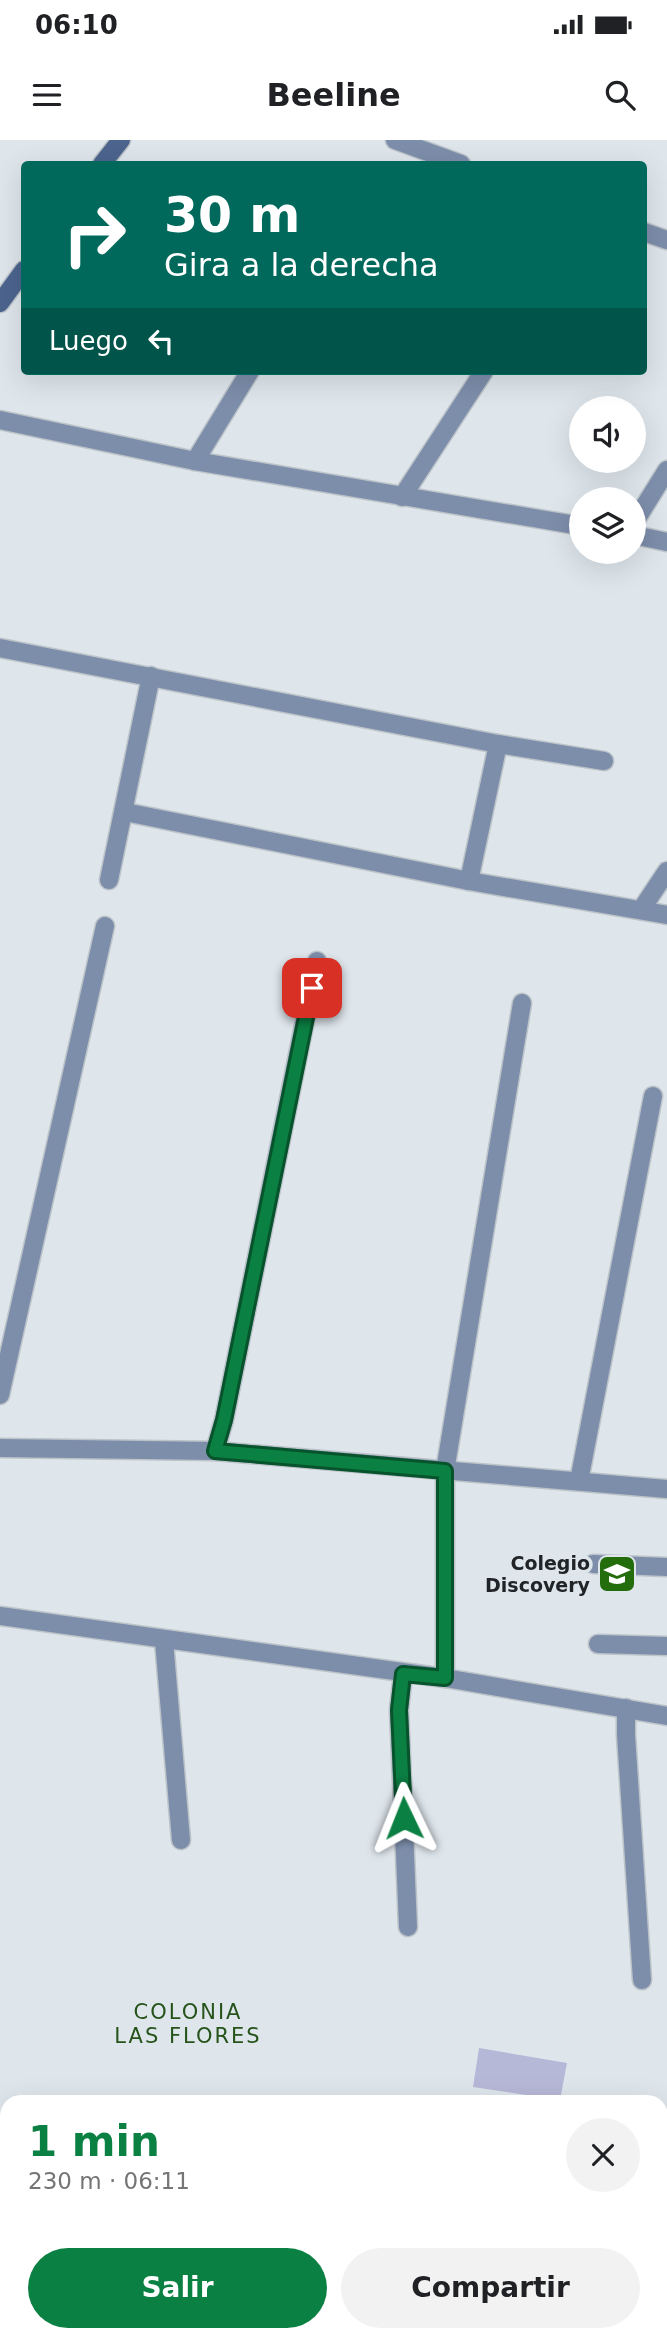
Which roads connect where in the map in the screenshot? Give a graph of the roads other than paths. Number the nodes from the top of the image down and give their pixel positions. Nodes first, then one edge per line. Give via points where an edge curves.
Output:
1 (121, 140) edge
2 (395, 140) edge
3 (104, 161) edge
4 (453, 161) edge
5 (647, 233) edge
6 (667, 240) edge
7 (21, 274) edge
8 (0, 303) edge
9 (248, 375) edge
10 (481, 375) edge
11 (0, 420) edge
12 (195, 461) junction
13 (667, 470) edge
14 (402, 497) junction
15 (646, 504) edge
16 (569, 524) edge
17 (646, 538) edge
18 (667, 542) edge
19 (0, 648) edge
20 (151, 676) junction
21 (498, 744) junction
22 (604, 761) dead end
23 (125, 812) junction
24 (667, 870) edge
25 (110, 880) dead end
26 (469, 881) junction
27 (641, 910) junction
28 (667, 915) edge
29 (106, 926) dead end
30 (317, 961) dead end
31 (522, 1003) dead end
32 (653, 1096) dead end
33 (0, 1395) edge
34 (0, 1448) edge
35 (215, 1451) junction
36 (445, 1471) junction
37 (579, 1481) junction
38 (667, 1489) edge
39 (593, 1564) dead end
40 (667, 1567) edge
41 (0, 1616) edge
42 (164, 1641) junction
43 (598, 1644) dead end
44 (667, 1646) edge
45 (403, 1674) junction
46 (445, 1678) junction
47 (626, 1708) junction
48 (667, 1716) edge
49 (181, 1840) dead end
50 (408, 1927) dead end
51 (642, 1980) dead end

1 - 3 street
2 - 4 street
5 - 6 street
7 - 8 street
9 - 12 street
10 - 14 street
11 - 12 street
12 - 14 street
13 - 15 street
14 - 16 street
17 - 18 street
19 - 20 street
20 - 21 street
20 - 23 street
21 - 22 street
21 - 26 street
23 - 25 street
23 - 26 street
24 - 27 street
26 - 27 street
27 - 28 street
29 - 33 street
30 - 35 street
31 - 36 street
32 - 37 street
34 - 35 street
35 - 36 street
36 - 37 street
36 - 46 street
37 - 38 street
39 - 40 street
41 - 42 street
42 - 45 street
42 - 49 street
43 - 44 street
45 - 46 street
45 - 50 street via 399,1710
46 - 47 street
47 - 48 street
47 - 51 street

